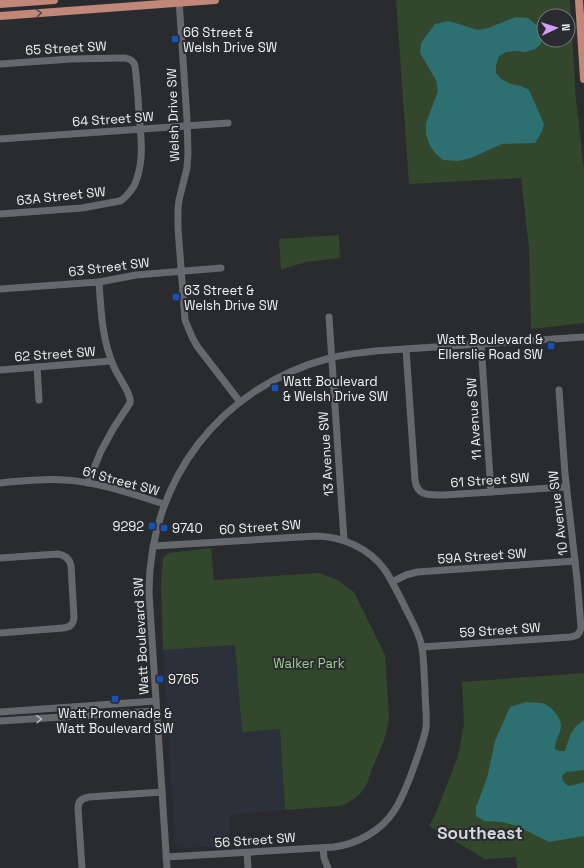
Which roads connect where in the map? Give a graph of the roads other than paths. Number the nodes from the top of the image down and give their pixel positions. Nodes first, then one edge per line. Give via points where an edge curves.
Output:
1 (54, 0) edge
2 (215, 0) edge
3 (579, 0) edge
4 (179, 1) edge
5 (0, 4) edge
6 (0, 16) edge
7 (0, 64) edge
8 (584, 80) edge
9 (228, 123) dead end
10 (188, 126) junction
11 (140, 129) junction
12 (0, 139) edge
13 (0, 214) edge
14 (222, 268) dead end
15 (181, 271) junction
16 (99, 282) junction
17 (0, 289) edge
18 (329, 317) dead end
19 (584, 337) edge
20 (481, 344) junction
21 (406, 349) junction
22 (332, 358) junction
23 (111, 361) junction
24 (37, 367) junction
25 (0, 370) edge
26 (558, 390) dead end
27 (39, 400) dead end
28 (240, 402) junction
29 (0, 483) edge
30 (88, 483) junction
31 (566, 487) junction
32 (491, 492) junction
33 (164, 504) junction
34 (344, 540) junction
35 (153, 546) junction
36 (0, 558) edge
37 (575, 561) junction
38 (392, 582) junction
39 (0, 633) edge
40 (578, 634) joint
41 (422, 647) junction
42 (156, 701) junction
43 (156, 711) junction
44 (0, 712) edge
45 (0, 721) edge
46 (162, 792) junction
47 (323, 848) junction
48 (247, 852) junction
49 (166, 857) junction
50 (82, 868) edge
51 (167, 868) edge
52 (248, 868) edge
53 (328, 868) edge

1 - 5 main road
2 - 4 main road
3 - 8 main road
6 -> 4 main road
4 - 10 street, Welsh Drive SW
7 - 11 street, 65 Street SW via 83,58 129,59 135,66
9 - 10 street, 64 Street SW
10 - 11 street, 64 Street SW
10 - 15 street, Welsh Drive SW via 188,160 178,209
11 - 12 street, 64 Street SW
11 - 13 street, 63A Street SW via 141,163 132,188 123,200 90,207
14 - 15 street, 63 Street SW
15 - 16 street, 63 Street SW via 136,275
15 - 28 street, Welsh Drive SW via 185,320 192,338
16 - 17 street, 63 Street SW
16 - 23 street via 103,330
18 - 22 street, 13 Avenue SW
19 - 20 street, Watt Boulevard SW
20 - 21 street, Watt Boulevard SW
20 - 32 street, 11 Avenue SW
21 - 22 street, Watt Boulevard SW via 363,352
21 - 32 street, 61 Street SW via 414,480 418,490 422,493 444,495
22 - 28 street, Watt Boulevard SW via 278,378
22 - 34 street, 13 Avenue SW
23 - 24 street, 62 Street SW
23 - 30 street via 130,396 130,402 101,451
24 - 25 street, 62 Street SW
24 - 27 street
26 - 31 street, 10 Avenue SW
28 - 33 street, Watt Boulevard SW via 220,420 189,456
29 - 30 street, 61 Street SW via 54,479
30 - 33 street, 61 Street SW
31 - 32 street, 61 Street SW
31 - 37 street, 10 Avenue SW
33 - 35 street, Watt Boulevard SW
34 - 35 street, 60 Street SW via 328,536 308,536
34 - 38 street, 60 Street SW via 374,558
35 - 42 street, Watt Boulevard SW via 149,593
36 - 39 street via 58,554 68,558 71,565 74,618 73,624 69,627
37 - 38 street, 59A Street SW via 417,572
37 - 40 street, 10 Avenue SW via 581,627
38 - 41 street, 60 Street SW
40 - 41 street, 59 Street SW via 570,637
41 - 47 street, 56 Street SW via 426,727 404,792 393,812 379,827 360,840
42 - 43 street, Watt Boulevard SW
42 - 44 street
45 -> 43 street
43 - 46 street, Watt Boulevard SW
46 - 49 street, Watt Boulevard SW
46 - 50 street via 83,798 78,805
47 - 48 street, 56 Street SW
47 - 53 street
48 - 49 street, 56 Street SW
48 - 52 street
49 - 51 street, Watt Boulevard SW

